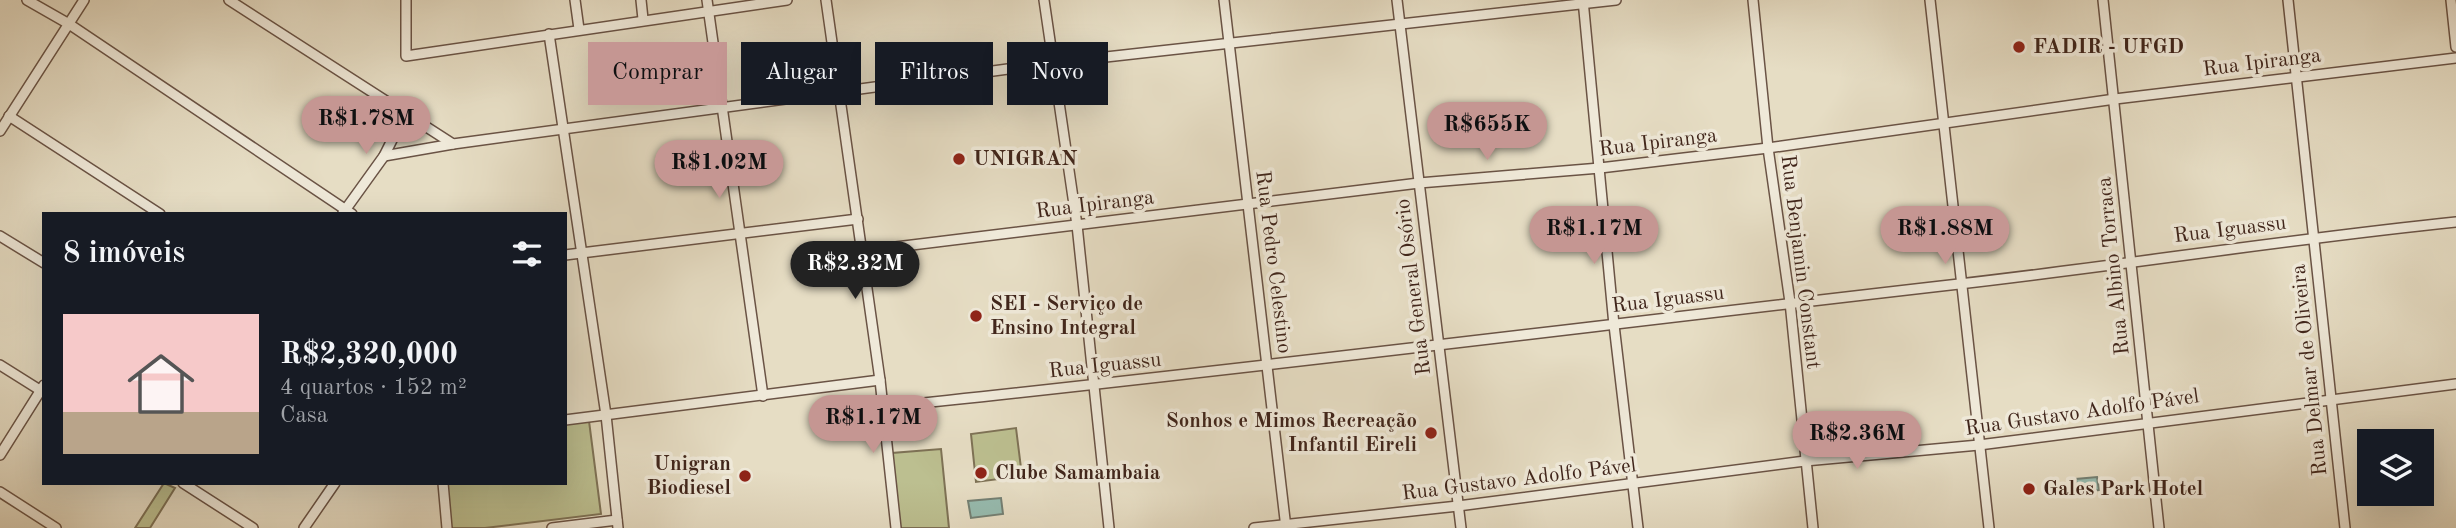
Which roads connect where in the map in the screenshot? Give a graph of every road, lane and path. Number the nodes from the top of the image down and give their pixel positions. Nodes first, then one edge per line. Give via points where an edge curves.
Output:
1 (27, 0) edge
2 (84, 0) edge
3 (229, 0) edge
4 (406, 0) edge
5 (575, 0) edge
6 (641, 0) edge
7 (707, 0) edge
8 (787, 0) edge
9 (826, 0) edge
10 (1044, 0) edge
11 (1224, 0) edge
12 (1397, 0) edge
13 (1616, 0) edge
14 (1753, 0) edge
15 (1930, 0) edge
16 (2103, 0) edge
17 (2288, 0) edge
18 (2451, 0) edge
19 (1583, 2) edge
20 (709, 11) junction
21 (643, 19) junction
22 (69, 24) junction
23 (1400, 24) junction
24 (579, 29) junction
25 (549, 34) junction
26 (833, 42) edge
27 (1049, 42) edge
28 (1228, 46) junction
29 (2456, 47) edge
30 (1108, 58) edge
31 (2456, 58) edge
32 (1007, 70) edge
33 (2295, 77) junction
34 (861, 91) edge
35 (2115, 99) junction
36 (754, 105) edge
37 (842, 105) edge
38 (1058, 105) edge
39 (723, 109) junction
40 (405, 114) junction
41 (9, 116) junction
42 (1942, 124) junction
43 (562, 130) junction
44 (0, 131) edge
45 (453, 144) junction
46 (1768, 148) junction
47 (384, 156) junction
48 (1600, 168) junction
49 (1419, 183) junction
50 (1248, 204) junction
51 (157, 212) edge
52 (347, 212) edge
53 (858, 219) junction
54 (2456, 222) edge
55 (1077, 225) junction
56 (738, 232) junction
57 (0, 236) edge
58 (2313, 236) junction
59 (863, 251) junction
60 (583, 252) junction
61 (567, 255) edge
62 (2131, 260) junction
63 (42, 262) edge
64 (1962, 284) junction
65 (1790, 302) junction
66 (1614, 325) junction
67 (1439, 346) junction
68 (0, 365) edge
69 (1268, 365) junction
70 (880, 380) junction
71 (2456, 384) edge
72 (1097, 385) junction
73 (42, 388) edge
74 (42, 391) edge
75 (763, 396) junction
76 (2332, 398) junction
77 (884, 407) junction
78 (606, 415) junction
79 (567, 420) edge
80 (2148, 421) junction
81 (1979, 445) junction
82 (0, 454) edge
83 (1805, 461) junction
84 (1633, 483) junction
85 (186, 485) edge
86 (334, 485) edge
87 (443, 485) edge
88 (0, 492) edge
89 (1458, 506) junction
90 (617, 524) edge
91 (1286, 526) edge
92 (56, 528) edge
93 (253, 528) edge
94 (304, 528) edge
95 (447, 528) edge
96 (552, 528) edge
97 (896, 528) edge
98 (1109, 528) edge
99 (1254, 528) edge
100 (1461, 528) edge
101 (1638, 528) edge
102 (1813, 528) edge
103 (1989, 528) edge
104 (2159, 528) edge
105 (2345, 528) edge

1 - 22 street
2 - 22 street
3 - 40 street
4 - 25 street via 406,56
5 - 24 street
6 - 21 street
7 - 20 street
8 - 20 street
9 - 26 street
10 - 27 street
11 - 28 street, Rua Pedro Celestino
12 - 23 street, Rua General Osório
13 - 19 street
14 - 46 street, Rua Benjamin Constant
15 - 42 street
16 - 35 street, Rua Albino Torraca
17 - 33 street, Rua Delmar de Oliveira
18 - 29 street
19 - 23 street
19 - 48 street
20 - 21 street
20 - 39 street
21 - 24 street
22 - 41 street
22 - 52 street
23 - 28 street
23 - 49 street, Rua General Osório
24 - 25 street
25 - 43 street
28 - 30 street
28 - 50 street, Rua Pedro Celestino
31 - 33 street, Rua Ipiranga
32 - 34 street
33 - 35 street, Rua Ipiranga
33 - 58 street, Rua Delmar de Oliveira
35 - 42 street, Rua Ipiranga
35 - 62 street, Rua Albino Torraca
36 - 39 street
37 - 53 street
38 - 55 street
39 - 43 street
39 - 56 street
40 - 45 street
40 - 47 street
41 - 44 street
41 - 51 street
42 - 46 street, Rua Ipiranga
42 - 64 street
43 - 45 street
43 - 60 street
45 - 47 street
46 - 48 street, Rua Ipiranga
46 - 65 street, Rua Benjamin Constant
47 - 52 street
48 - 49 street, Rua Ipiranga
48 - 66 street
49 - 50 street, Rua Ipiranga
49 - 67 street, Rua General Osório
50 - 55 street, Rua Ipiranga
50 - 69 street, Rua Pedro Celestino
53 - 56 street
53 - 59 street
54 - 58 street, Rua Iguassu
55 - 59 street, Rua Ipiranga
55 - 72 street
56 - 60 street
56 - 75 street
57 - 63 street
58 - 62 street, Rua Iguassu
58 - 76 street, Rua Delmar de Oliveira
59 - 70 street
60 - 61 street
60 - 78 street
62 - 64 street, Rua Iguassu
62 - 80 street, Rua Albino Torraca
64 - 65 street, Rua Iguassu
64 - 81 street
65 - 66 street, Rua Iguassu
65 - 83 street, Rua Benjamin Constant
66 - 67 street, Rua Iguassu
66 - 84 street
67 - 69 street, Rua Iguassu
67 - 89 street, Rua General Osório
68 - 73 street
69 - 72 street, Rua Iguassu
69 - 91 street, Rua Pedro Celestino
70 - 75 street
70 - 77 street
71 - 76 street, Rua Gustavo Adolfo Pável
72 - 77 street, Rua Iguassu
72 - 98 street
74 - 82 street
75 - 78 street
76 - 80 street, Rua Gustavo Adolfo Pável
76 - 105 street, Rua Delmar de Oliveira
77 - 97 street
78 - 79 street
78 - 90 street
80 - 81 street, Rua Gustavo Adolfo Pável
80 - 104 street, Rua Albino Torraca
81 - 83 street, Rua Gustavo Adolfo Pável
81 - 103 street
83 - 84 street, Rua Gustavo Adolfo Pável
83 - 102 street, Rua Benjamin Constant
84 - 89 street, Rua Gustavo Adolfo Pável
84 - 101 street
85 - 93 street
86 - 94 street
87 - 95 street
88 - 92 street
89 - 91 street, Rua Gustavo Adolfo Pável
89 - 100 street, Rua General Osório
90 - 96 street
91 - 99 street, Rua Gustavo Adolfo Pável

